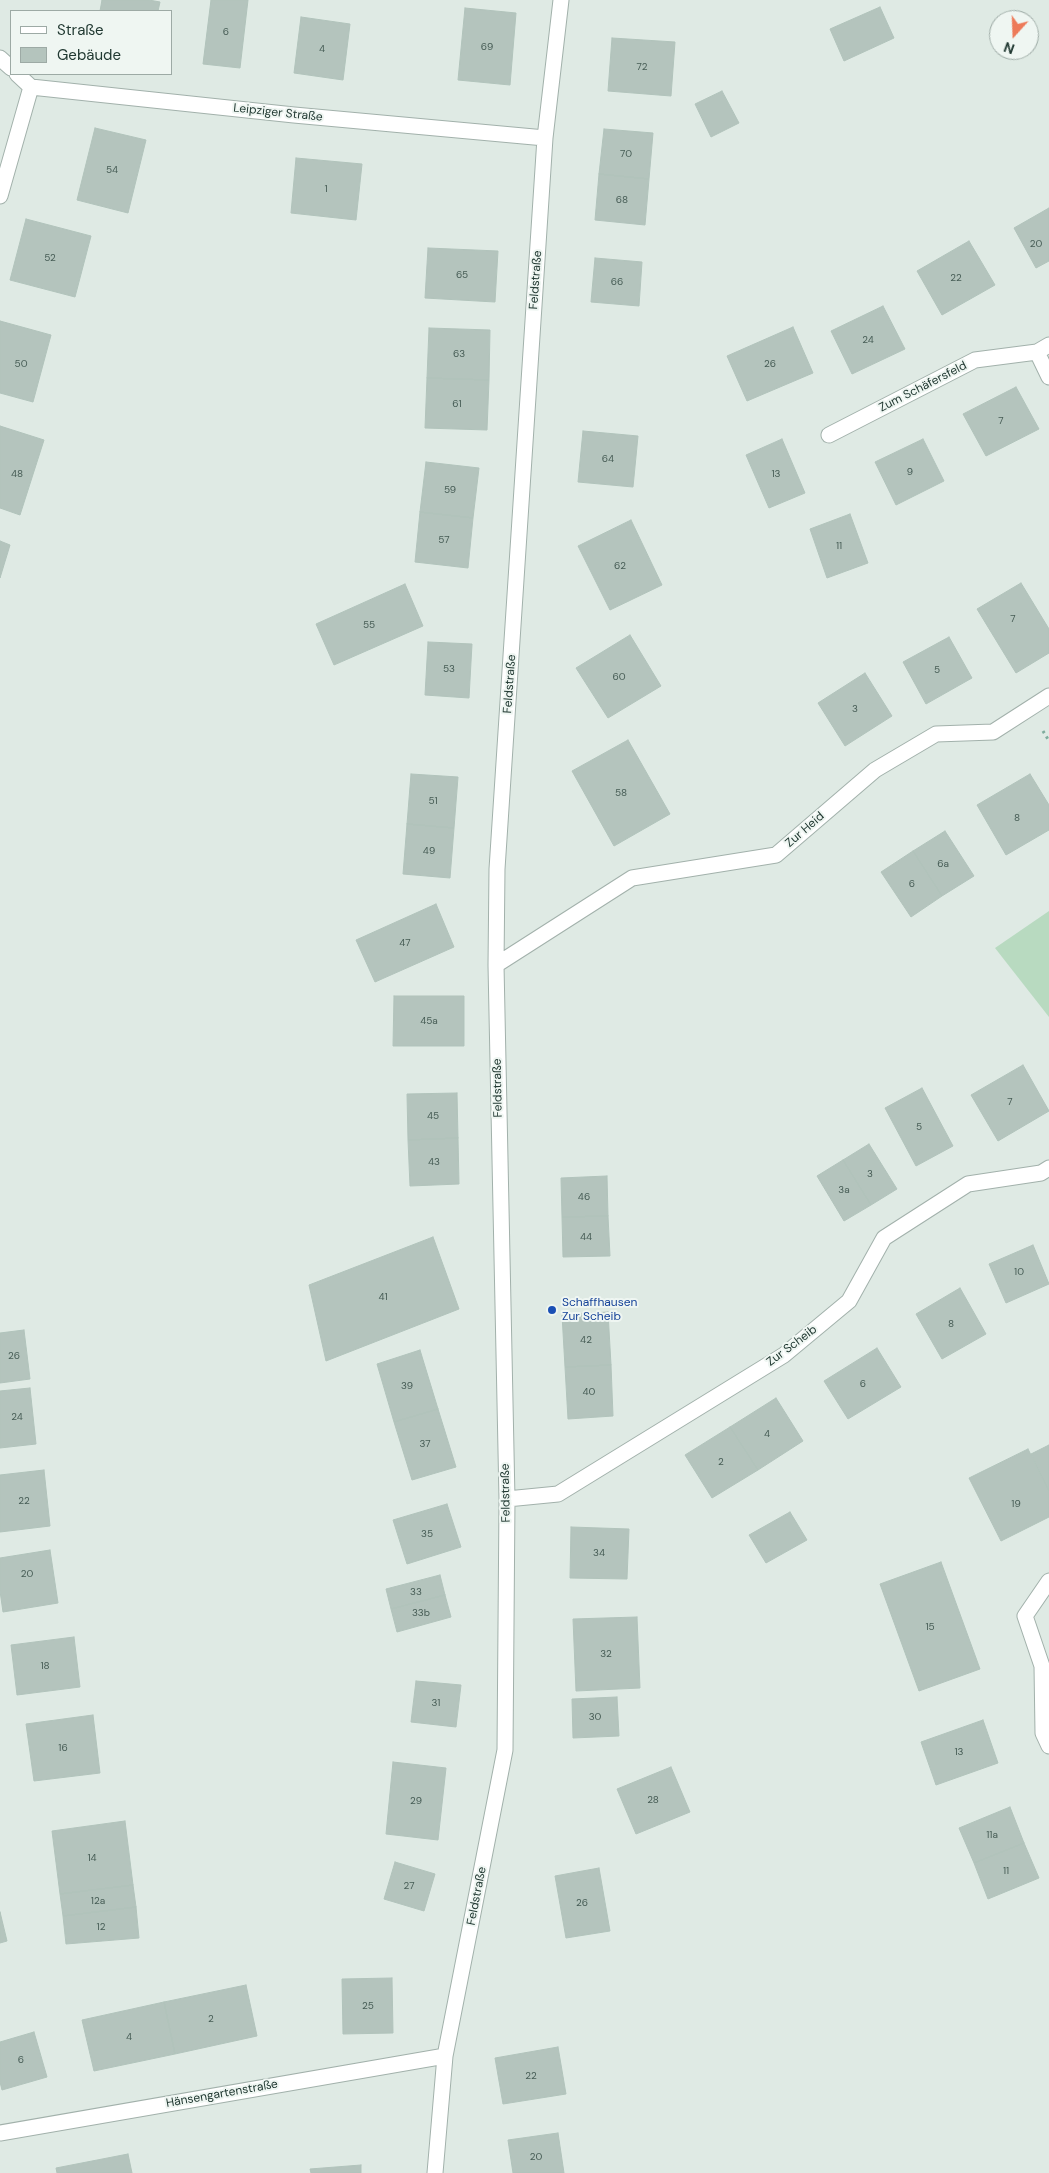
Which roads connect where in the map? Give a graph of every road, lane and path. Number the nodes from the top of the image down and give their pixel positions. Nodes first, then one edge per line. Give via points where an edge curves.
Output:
1 (561, 0) edge
2 (0, 58) edge
3 (10, 67) edge
4 (18, 75) edge
5 (31, 87) junction
6 (545, 138) junction
7 (0, 196) edge
8 (1043, 349) edge
9 (1049, 378) edge
10 (829, 435) dead end
11 (1049, 696) edge
12 (496, 964) junction
13 (1049, 1168) edge
14 (507, 1499) junction
15 (1049, 1581) edge
16 (1049, 1746) edge
17 (445, 2056) junction
18 (0, 2133) edge
19 (435, 2173) edge

1 - 6 street, Feldstraße
2 - 3 street
4 - 5 street
5 - 6 street, Leipziger Straße
5 - 7 street
6 - 12 street, Feldstraße via 498,869
8 - 9 street
8 - 10 street, Zum Schäfersfeld via 975,360
11 - 12 street, Zur Heid via 993,732 936,734 875,770 776,855 632,878
12 - 14 street, Feldstraße
13 - 14 street, Zur Scheib via 1041,1173 968,1184 884,1238 849,1301 784,1355 558,1494
14 - 17 street, Feldstraße via 505,1750
15 - 16 street via 1026,1616 1042,1666 1043,1733
17 - 18 street, Hänsengartenstraße
17 - 19 street, Feldstraße

